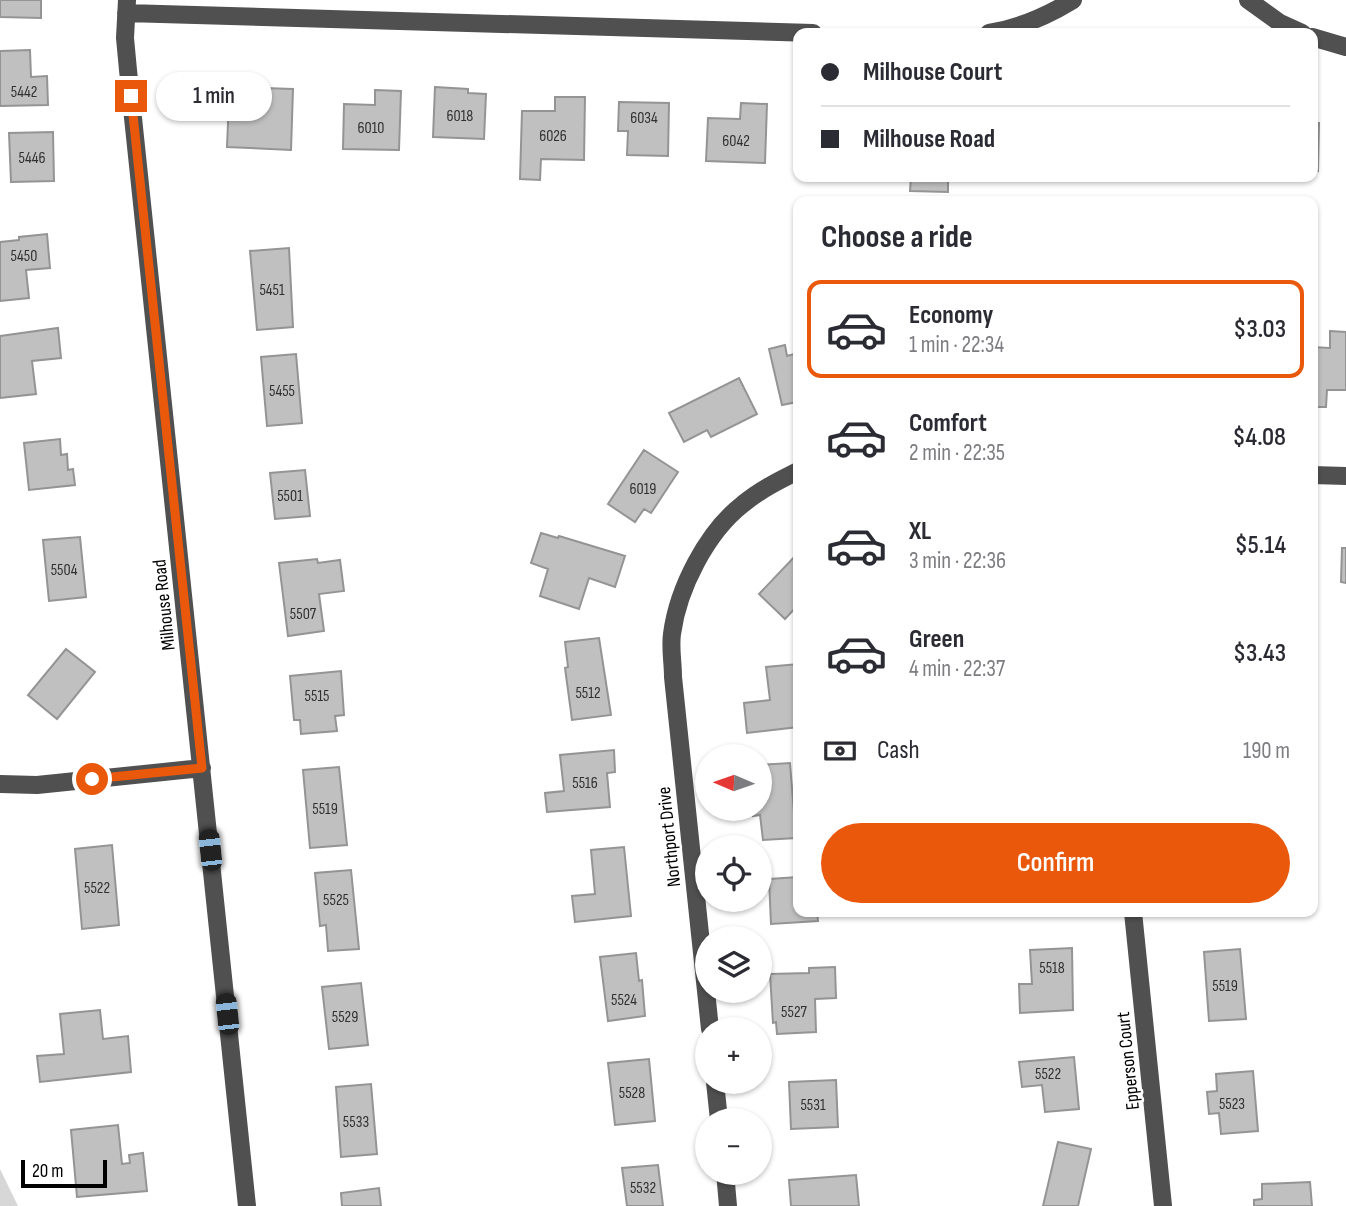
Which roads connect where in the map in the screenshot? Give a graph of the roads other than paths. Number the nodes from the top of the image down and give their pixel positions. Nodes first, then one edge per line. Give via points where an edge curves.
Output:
1 (1073, 0) edge
2 (1248, 0) edge
3 (126, 6) edge
4 (1009, 28) edge
5 (1291, 28) edge
6 (793, 32) edge
7 (1318, 39) edge
8 (1346, 47) edge
9 (793, 474) edge
10 (1318, 475) edge
11 (1346, 476) edge
12 (202, 768) junction
13 (0, 784) edge
14 (1134, 917) edge
15 (709, 1017) edge
16 (726, 1185) edge
17 (247, 1206) edge
18 (728, 1206) edge
19 (1163, 1206) edge

1 - 4 street via 1046,16
2 - 5 street
3 - 6 street
3 - 12 street, Milhouse Road via 125,38 143,222
7 - 8 street
9 - 15 street, Northport Drive via 740,506 713,535 692,569 672,641
10 - 11 street
12 - 13 street via 37,785
12 - 17 street, Milhouse Road
14 - 19 street, Epperson Court
16 - 18 street

